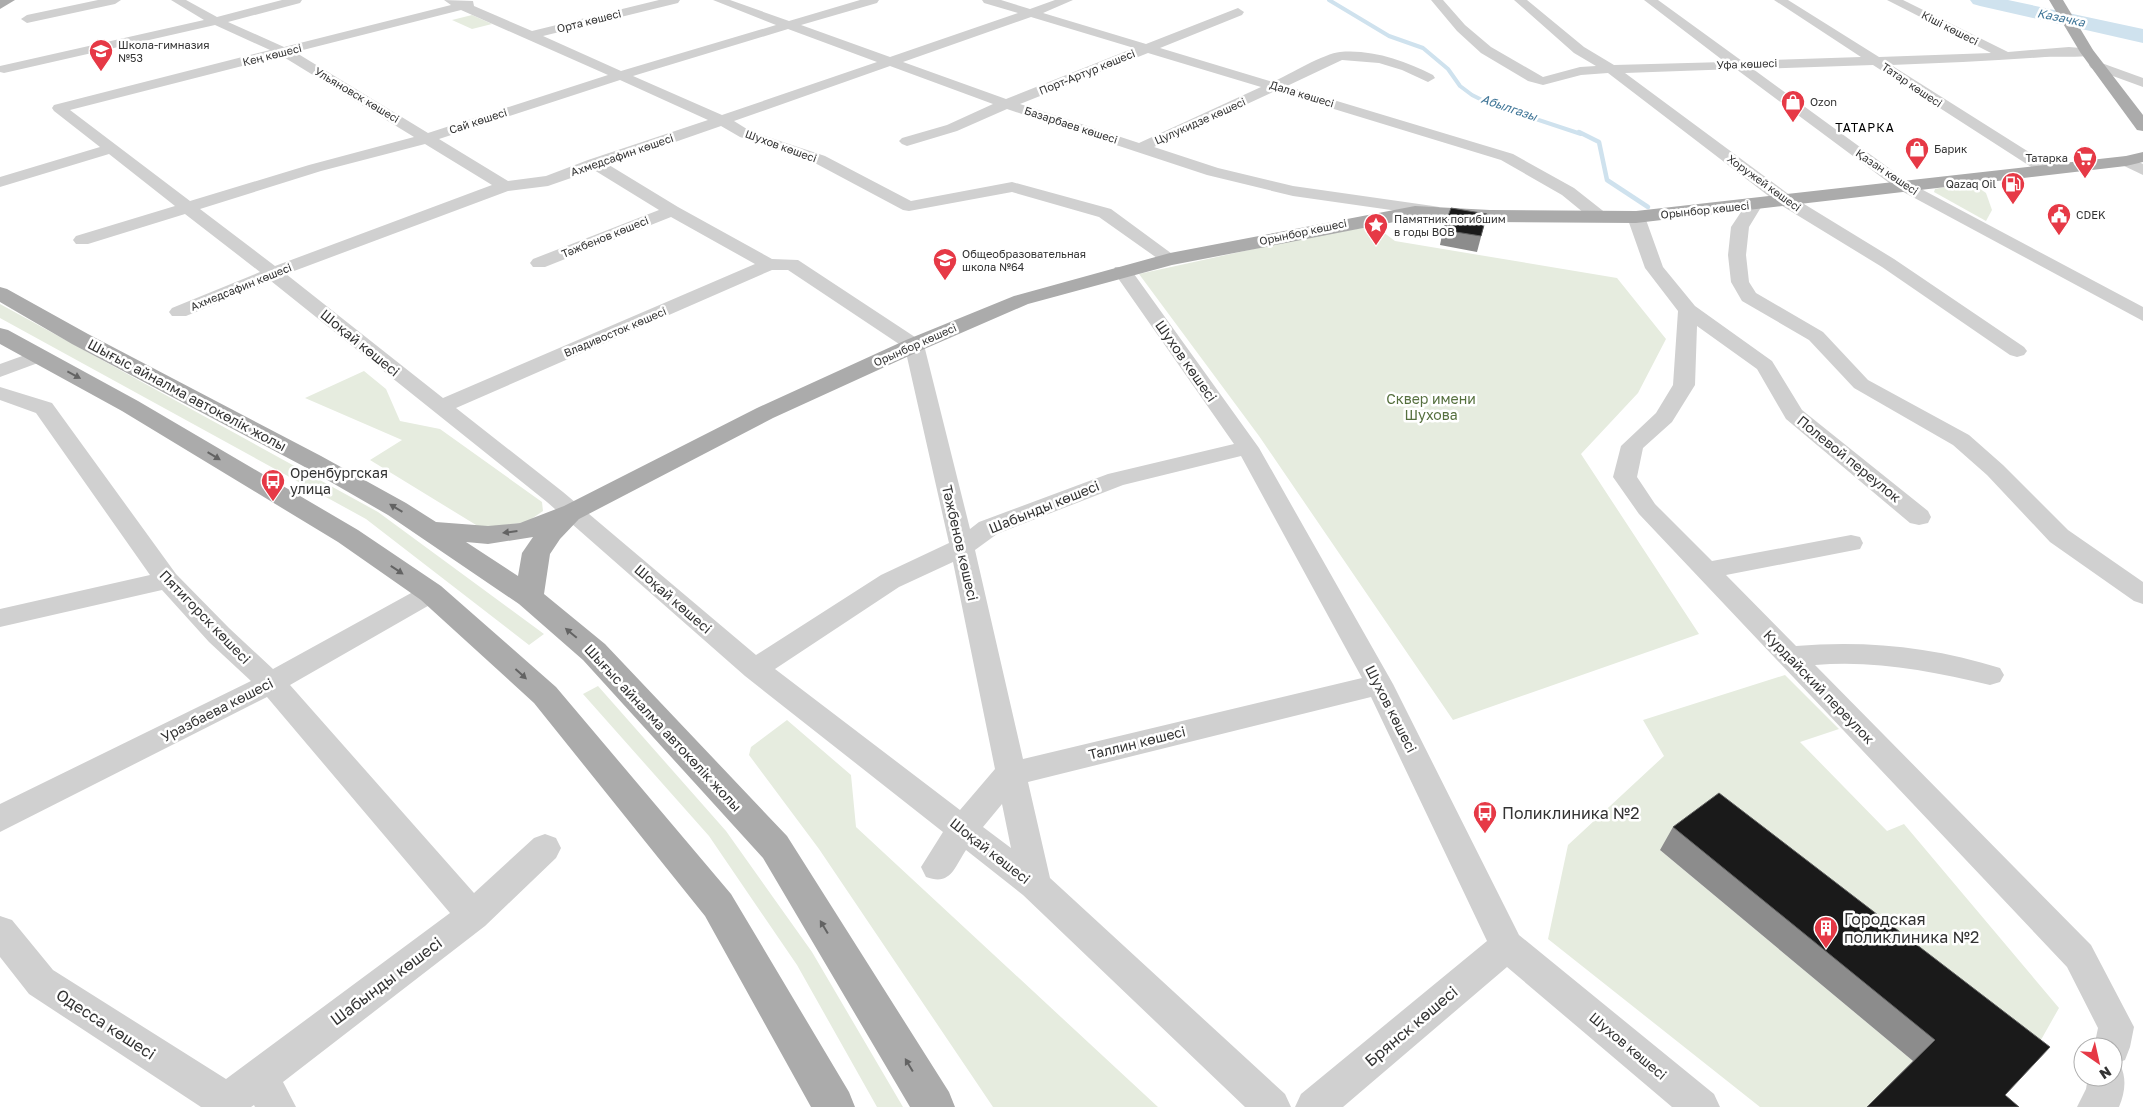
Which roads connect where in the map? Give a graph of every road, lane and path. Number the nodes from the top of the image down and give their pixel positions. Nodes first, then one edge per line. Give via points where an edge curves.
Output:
1 (8, 0) edge
2 (115, 0) edge
3 (176, 0) edge
4 (296, 0) edge
5 (484, 0) edge
6 (674, 0) edge
7 (719, 0) edge
8 (873, 0) edge
9 (988, 0) edge
10 (1067, 0) edge
11 (1437, 0) edge
12 (1520, 0) edge
13 (1650, 0) edge
14 (1780, 0) edge
15 (1894, 0) edge
16 (457, 3) edge
17 (2059, 4) edge
18 (0, 5) edge
19 (1238, 12) dead end
20 (1031, 13) junction
21 (27, 19) dead end
22 (213, 20) junction
23 (786, 25) junction
24 (533, 35) junction
25 (1148, 47) junction
26 (285, 52) junction
27 (2007, 55) junction
28 (2092, 59) junction
29 (1875, 60) junction
30 (888, 62) junction
31 (1738, 64) junction
32 (4, 69) dead end
33 (1610, 69) junction
34 (619, 76) junction
35 (1428, 78) dead end
36 (2143, 83) edge
37 (1276, 86) junction
38 (1006, 104) junction
39 (59, 108) joint
40 (723, 121) junction
41 (2143, 126) edge
42 (428, 138) junction
43 (907, 141) dead end
44 (112, 148) junction
45 (1140, 148) junction
46 (2134, 159) edge
47 (594, 163) junction
48 (2045, 169) junction
49 (2143, 170) edge
50 (0, 182) edge
51 (1902, 185) junction
52 (505, 186) junction
53 (1785, 200) junction
54 (1755, 204) junction
55 (188, 208) junction
56 (672, 211) junction
57 (1433, 211) junction
58 (1636, 216) junction
59 (1601, 218) junction
60 (82, 240) dead end
61 (1170, 259) junction
62 (539, 263) dead end
63 (770, 265) junction
64 (1122, 271) junction
65 (273, 273) junction
66 (0, 293) edge
67 (1688, 310) junction
68 (180, 312) dead end
69 (2143, 315) edge
70 (0, 335) edge
71 (914, 345) junction
72 (2017, 352) dead end
73 (39, 356) junction
74 (0, 371) edge
75 (0, 393) edge
76 (440, 407) junction
77 (1248, 448) junction
78 (573, 512) junction
79 (1919, 517) dead end
80 (432, 531) junction
81 (1851, 542) dead end
82 (962, 547) junction
83 (1707, 570) junction
84 (167, 580) junction
85 (431, 593) junction
86 (2143, 595) edge
87 (529, 597) junction
88 (0, 618) edge
89 (1790, 657) junction
90 (755, 670) junction
91 (1990, 675) dead end
92 (271, 683) junction
93 (1379, 684) junction
94 (1009, 774) junction
95 (0, 819) edge
96 (963, 829) junction
97 (545, 848) dead end
98 (937, 867) dead end
99 (1035, 885) junction
100 (472, 915) junction
101 (0, 931) edge
102 (1507, 946) junction
103 (2114, 1037) edge
104 (2106, 1087) edge
105 (268, 1093) edge
106 (223, 1105) edge
107 (834, 1107) edge
108 (934, 1107) edge
109 (1272, 1107) edge
110 (1314, 1107) edge
111 (1701, 1107) edge
112 (2096, 1107) edge

1 - 18 main road
2 - 21 street
3 - 22 street, Ульяновск көшесі
4 - 22 street
5 - 16 street, Кең көшесі
6 - 24 street, Орта көшесі
7 - 23 street, Базарбаев көшесі
8 - 23 street, Сай көшесі
9 - 20 street, Дала көшесі
10 - 20 street, Ахмедсафин көшесі
11 - 33 street, Уфа көшесі via 1486,50 1533,78 1543,81
12 - 33 street, Хоружей көшесі via 1579,50
13 - 31 street, Қазан көшесі
14 - 29 street, Татар көшесі
15 - 27 street, Кіші көшесі
16 - 24 street, Шухов көшесі
16 - 26 street, Кең көшесі
17 - 28 main road
19 - 25 street, Порт-Артур көшесі
20 - 25 street, Дала көшесі
20 - 30 street, Ахмедсафин көшесі
22 - 26 street, Ульяновск көшесі
22 - 32 street
23 - 30 street, Базарбаев көшесі
23 - 34 street, Сай көшесі
24 - 34 street, Шухов көшесі
25 - 37 street, Дала көшесі
25 - 38 street, Порт-Артур көшесі
26 - 39 street, Кең көшесі
26 - 42 street, Ульяновск көшесі
27 - 28 street, Уфа көшесі via 2069,51
27 - 29 street, Уфа көшесі
28 - 36 street, Уфа көшесі
28 - 41 main road
29 - 31 street, Уфа көшесі
29 - 48 street, Татар көшесі
30 - 38 street, Базарбаев көшесі
30 - 40 street, Ахмедсафин көшесі
31 - 33 street, Уфа көшесі
31 - 51 street, Қазан көшесі
33 - 53 street, Хоружей көшесі
34 - 40 street, Шухов көшесі
34 - 42 street, Сай көшесі
35 - 37 street, Цулукидзе көшесі via 1380,59 1340,56
37 - 45 street, Цулукидзе көшесі
37 - 59 street, Дала көшесі via 1507,156 1555,182
38 - 43 street, Порт-Артур көшесі via 952,128
38 - 45 street, Базарбаев көшесі
39 - 44 street, Шоқай көшесі
40 - 47 street, Ахмедсафин көшесі
40 - 61 street, Шухов көшесі via 745,134 819,159 909,206 1012,186 1105,212
42 - 52 street, Ульяновск көшесі
42 - 55 street, Сай көшесі via 315,168
44 - 50 street
44 - 55 street, Шоқай көшесі
45 - 57 street, Базарбаев көшесі via 1213,172 1293,191
46 - 48 main road, Орынбор көшесі
46 - 49 street
47 - 52 street, Ахмедсафин көшесі via 548,181
47 - 56 street, Тәжбенов көшесі
48 - 51 main road, Орынбор көшесі
51 - 53 main road, Орынбор көшесі
51 - 69 street, Қазан көшесі
52 - 65 street, Ахмедсафин көшесі
53 - 54 main road, Орынбор көшесі
53 - 72 street, Хоружей көшесі via 1888,263
54 - 58 main road, Орынбор көшесі
54 - 86 street via 1740,227 1737,255 1740,282 1749,297 1816,336 1861,384 1960,440 1995,470 2059,536
55 - 60 street, Сай көшесі
55 - 65 street, Шоқай көшесі
56 - 62 street, Тәжбенов көшесі
56 - 63 street, Тәжбенов көшесі
57 - 59 main road, Орынбор көшесі via 1490,216
57 - 61 main road, Орынбор көшесі via 1356,221
58 - 59 main road, Орынбор көшесі
58 - 67 street, Полевой переулок via 1654,268
61 - 64 main road, Орынбор көшесі
63 - 71 street, Владивосток көшесі via 792,264
63 - 76 street, Владивосток көшесі
64 - 71 main road, Орынбор көшесі via 1021,300
64 - 77 street, Шухов көшесі
65 - 68 street, Ахмедсафин көшесі
65 - 76 street, Шоқай көшесі
80 -> 66 main road, Шығыс айналма автокөлік жолы via 312,461 80,339
67 - 79 street, Полевой переулок via 1765,365 1794,414
67 - 83 street, Курдайский переулок via 1684,385 1664,417 1632,446 1625,476 1647,509
70 - 73 main road
71 - 78 main road, Орынбор көшесі via 765,412
71 - 82 street, Тәжбенов көшесі
73 - 74 street
73 -> 85 main road via 130,406 348,536
75 - 84 street, Пятигорск көшесі via 44,408
76 - 78 street, Шоқай көшесі
77 - 82 street, Шабынды көшесі via 1116,479 988,528
77 - 93 street, Шухов көшесі
78 -> 80 main road via 524,531 488,535
78 - 87 main road via 550,533 536,553
78 - 90 street, Шоқай көшесі
80 - 87 main road, Шығыс айналма автокөлік жолы
81 - 83 street
82 - 90 street, Шабынды көшесі via 890,580
82 - 94 street, Тәжбенов көшесі
83 - 89 street, Курдайский переулок
84 - 88 street
84 - 92 street, Пятигорск көшесі
85 - 92 street, Уразбаева көшесі
85 -> 107 main road via 545,695 718,905
108 -> 87 main road, Шығыс айналма автокөлік жолы via 775,847 594,652
89 - 91 street via 1842,653 1886,655
89 - 103 street, Курдайский переулок via 2079,956 2116,1027
90 - 96 street, Шоқай көшесі
92 - 95 street, Уразбаева көшесі
92 - 100 street, Пятигорск көшесі
93 - 94 street, Таллин көшесі
93 - 102 street, Шухов көшесі
94 - 96 street
94 - 99 street, Тәжбенов көшесі
96 - 98 street
96 - 99 street, Шоқай көшесі
97 - 100 street, Шабынды көшесі
99 - 109 street, Шоқай көшесі
100 - 105 street, Шабынды көшесі
101 - 106 street, Одесса көшесі via 41,982
102 - 110 street, Брянск көшесі
102 - 111 street, Шухов көшесі
104 - 112 street via 2104,1097
105 - 106 street, Шабынды көшесі

